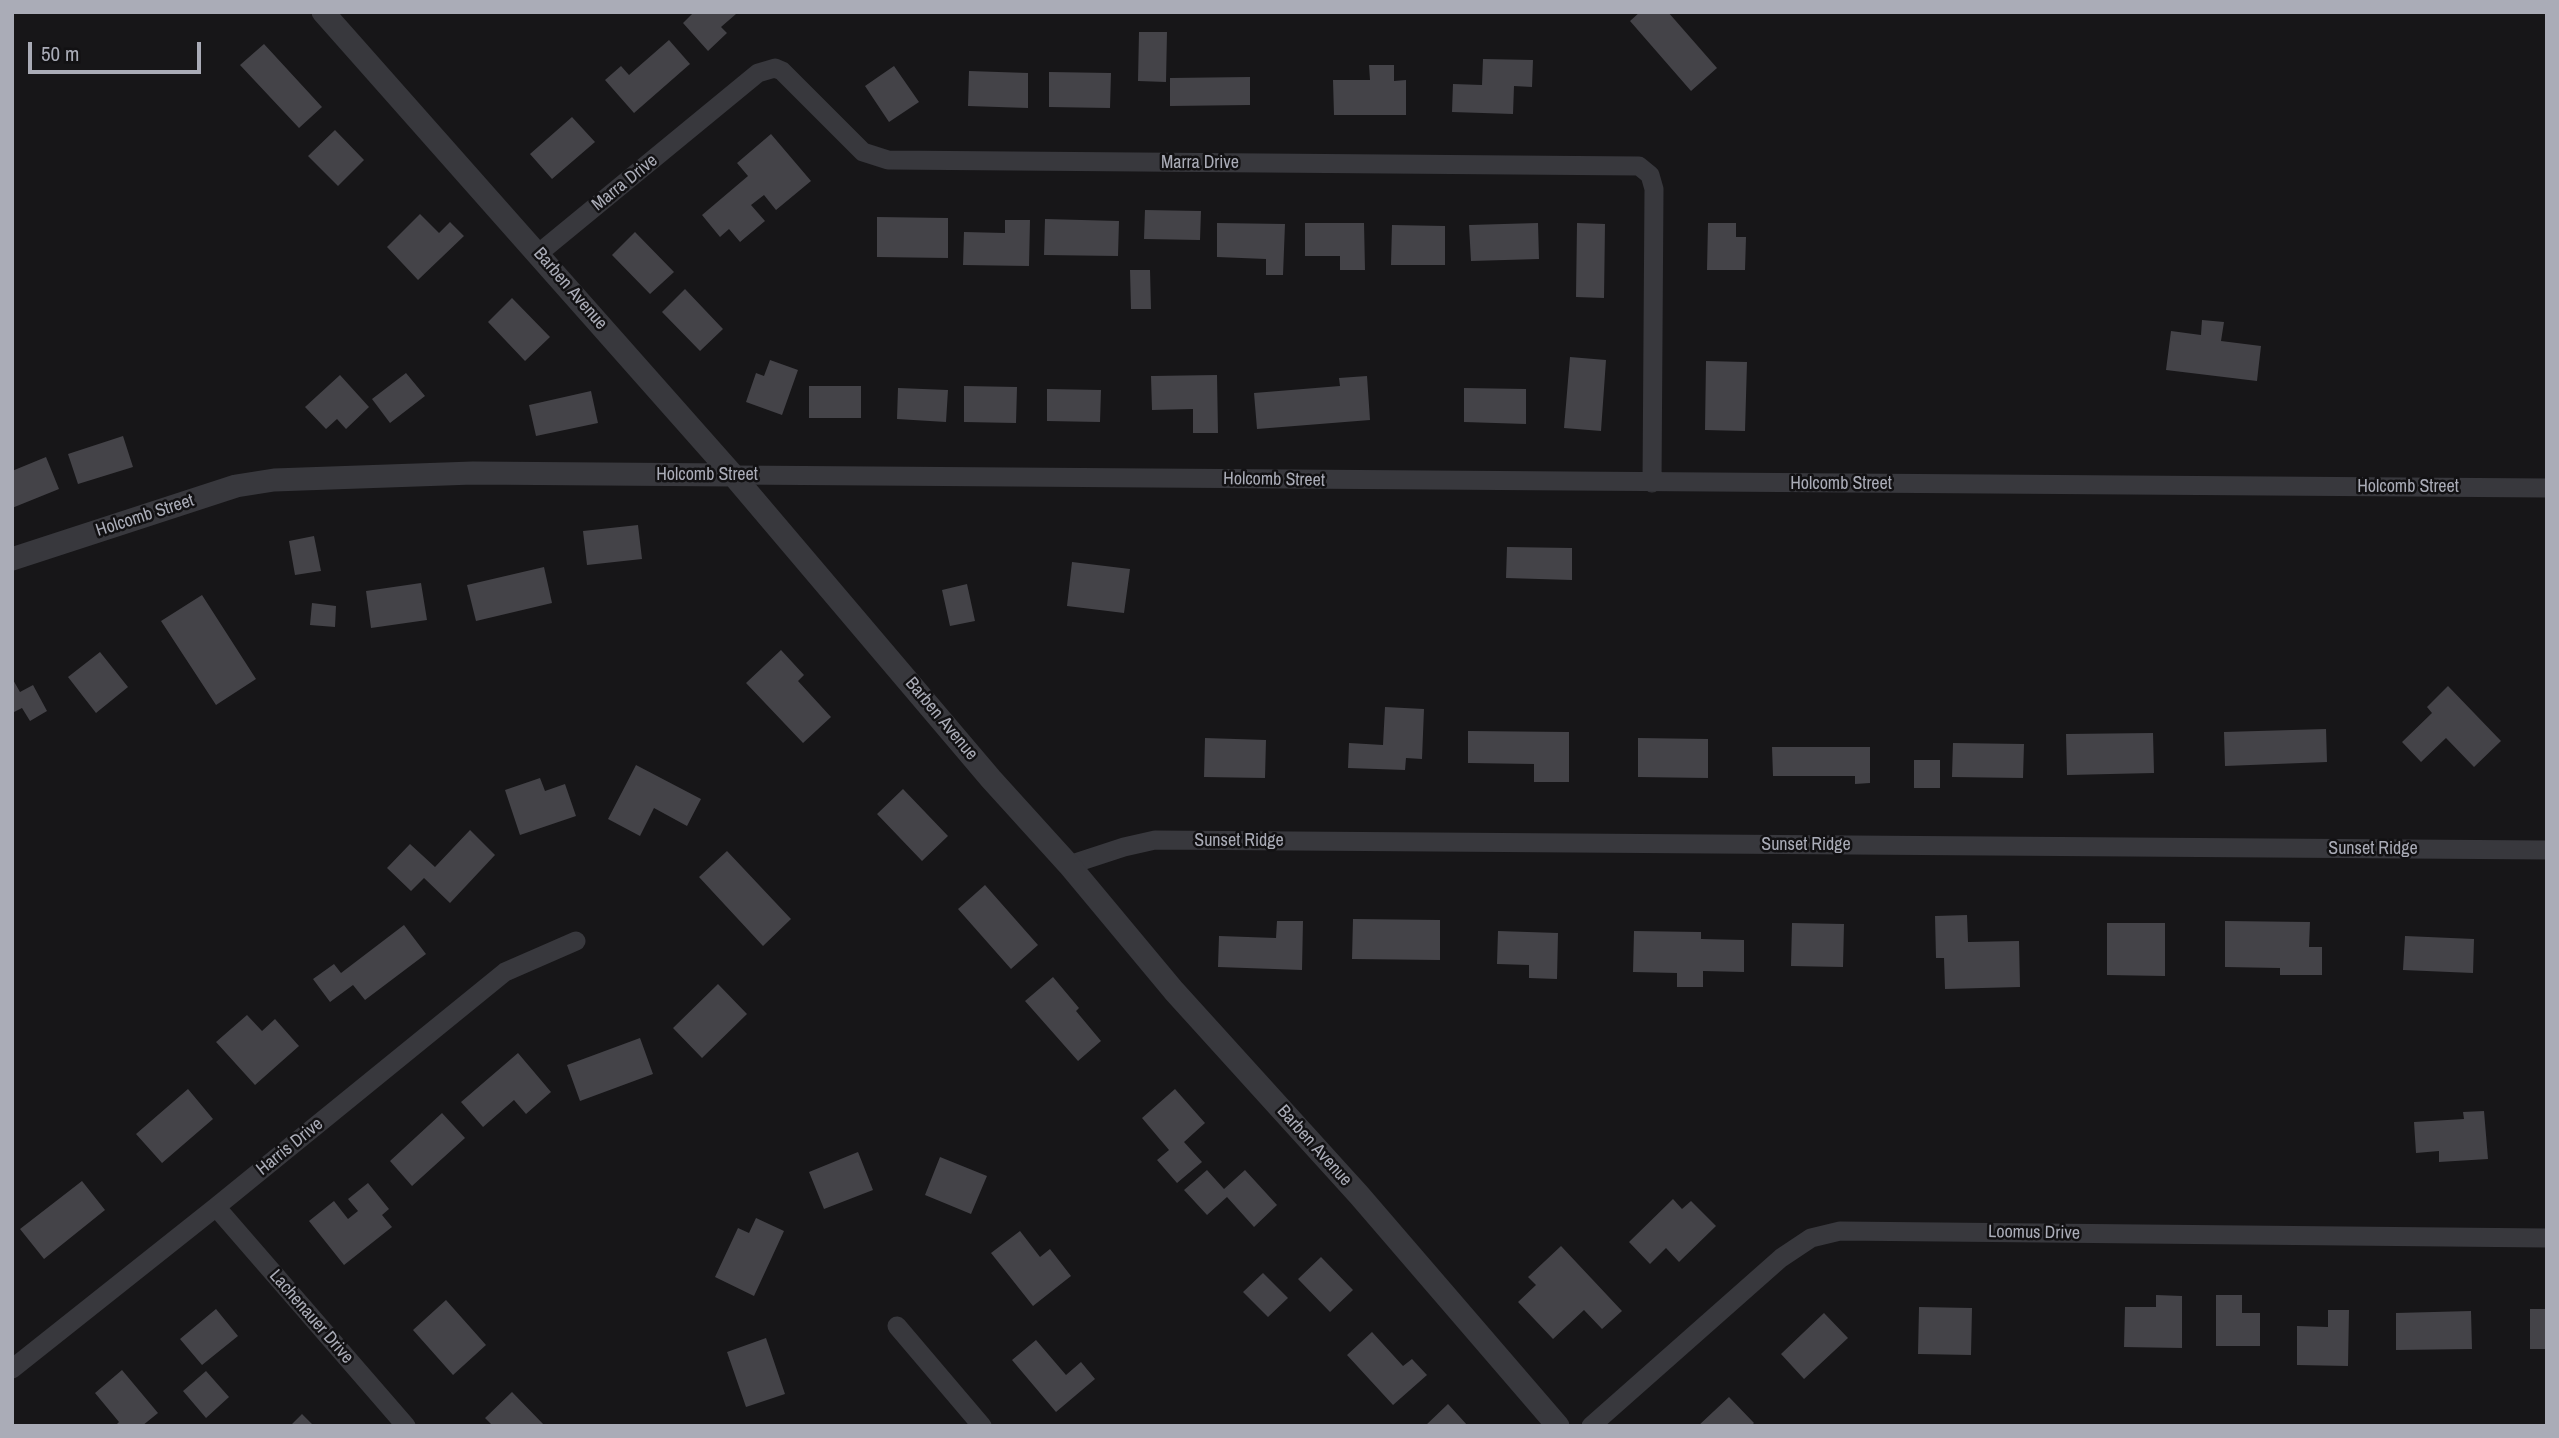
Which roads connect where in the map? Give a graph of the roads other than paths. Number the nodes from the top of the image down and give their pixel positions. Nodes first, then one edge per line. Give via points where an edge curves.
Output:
1 (323, 12) edge
2 (539, 253) junction
3 (733, 475) junction
4 (1652, 483) junction
5 (2547, 488) edge
6 (12, 559) edge
7 (2547, 850) edge
8 (1069, 865) junction
9 (576, 941) dead end
10 (216, 1207) junction
11 (2547, 1238) edge
12 (897, 1326) dead end
13 (12, 1369) edge
14 (406, 1426) edge
15 (982, 1426) edge
16 (1558, 1426) edge
17 (1591, 1426) edge

1 - 2 street, Barben Avenue
2 - 3 street, Barben Avenue
2 - 4 street, Marra Drive via 758,73 775,68 863,152 888,160 1639,166 1650,175 1654,189
3 - 4 street, Holcomb Street
3 - 6 street, Holcomb Street via 473,473 274,480 236,486
3 - 8 street, Barben Avenue
4 - 5 street, Holcomb Street
7 - 8 street, Sunset Ridge via 1156,841
8 - 16 street, Barben Avenue via 1174,991 1359,1195
9 - 10 street, Harris Drive via 505,972
10 - 13 street, Harris Drive
10 - 14 street, Lachenauer Drive
11 - 17 street, Loomus Drive via 1840,1231 1811,1238 1781,1258
12 - 15 street

